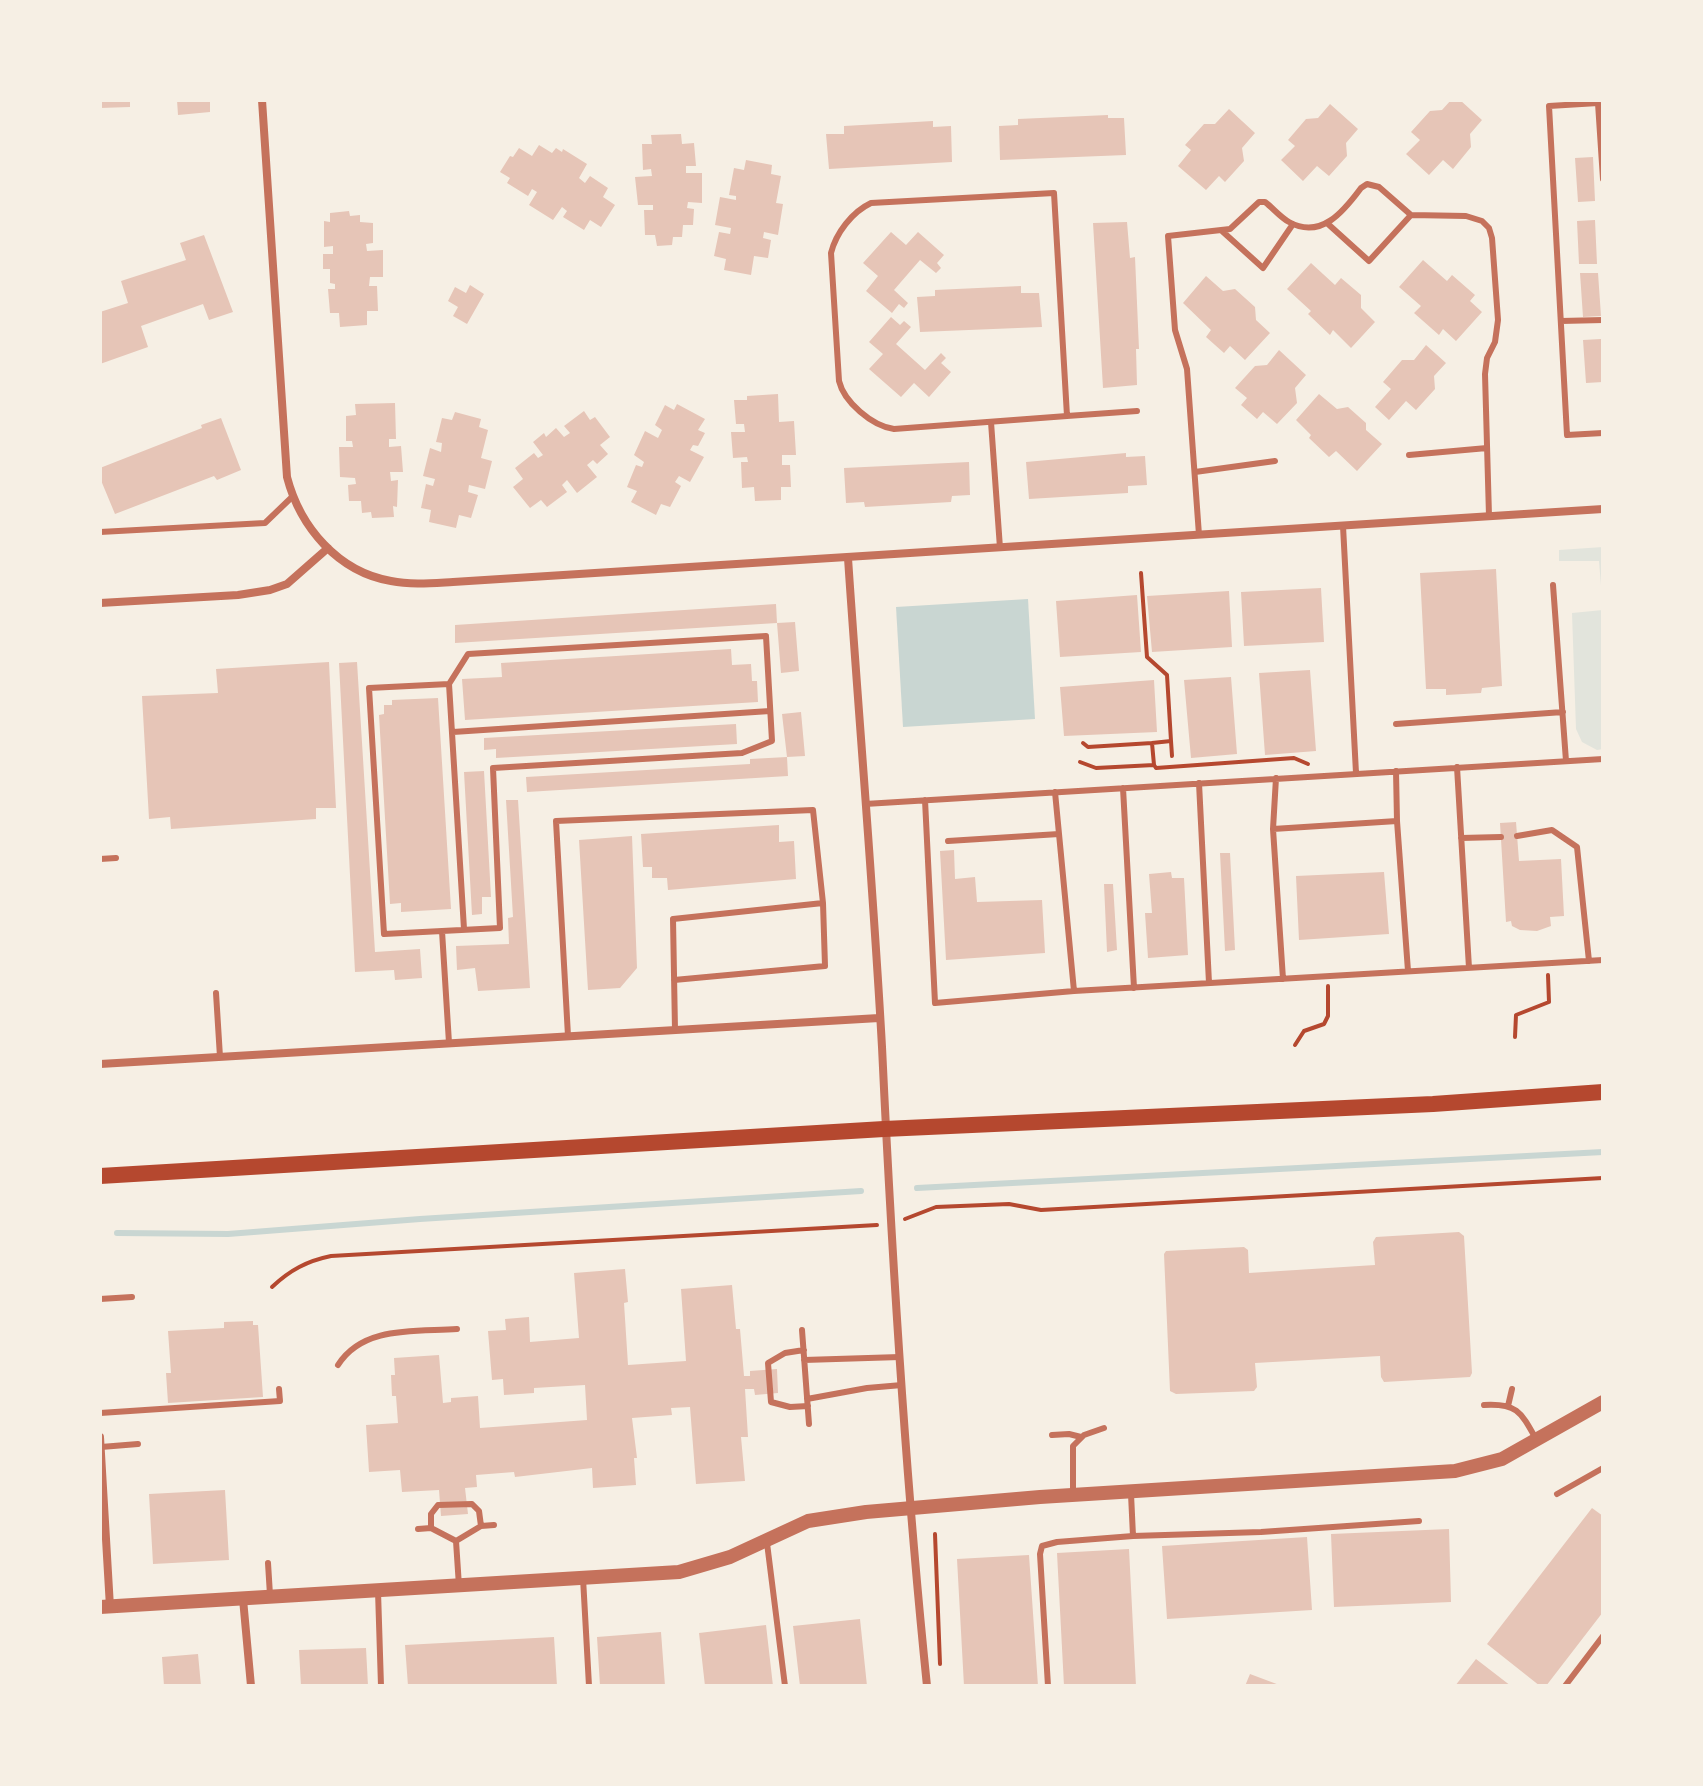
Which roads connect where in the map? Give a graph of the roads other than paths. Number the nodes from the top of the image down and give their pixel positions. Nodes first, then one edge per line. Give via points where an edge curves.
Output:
1 (262, 100) edge
2 (1603, 179) edge
3 (1411, 215) junction
4 (1293, 224) junction
5 (1328, 224) junction
6 (1222, 231) junction
7 (1603, 320) edge
8 (1561, 321) junction
9 (1137, 411) dead end
10 (1067, 416) junction
11 (991, 422) junction
12 (1603, 433) edge
13 (1487, 448) junction
14 (1409, 455) dead end
15 (1275, 461) dead end
16 (1195, 472) junction
17 (292, 497) junction
18 (1603, 509) edge
19 (1489, 516) junction
20 (1343, 526) junction
21 (100, 532) edge
22 (1199, 535) junction
23 (328, 548) junction
24 (1000, 548) junction
25 (848, 558) junction
26 (1553, 585) dead end
27 (100, 603) edge
28 (449, 684) junction
29 (770, 711) junction
30 (1563, 712) junction
31 (1396, 724) dead end
32 (453, 732) junction
33 (1603, 759) edge
34 (1566, 761) junction
35 (1457, 767) junction
36 (1396, 771) junction
37 (1356, 773) junction
38 (1276, 778) junction
39 (1199, 783) junction
40 (1123, 788) junction
41 (1055, 792) junction
42 (925, 800) junction
43 (865, 804) junction
44 (1397, 821) junction
45 (1273, 829) junction
46 (1059, 834) junction
47 (1517, 836) dead end
48 (1501, 837) dead end
49 (1461, 838) junction
50 (948, 841) dead end
51 (116, 858) dead end
52 (100, 859) edge
53 (823, 903) junction
54 (464, 929) junction
55 (442, 931) junction
56 (1603, 960) edge
57 (1589, 961) junction
58 (1469, 968) junction
59 (1408, 971) junction
60 (1283, 979) junction
61 (674, 980) junction
62 (1209, 983) junction
63 (1134, 988) junction
64 (1074, 991) junction
65 (216, 993) dead end
66 (879, 1018) junction
67 (675, 1030) junction
68 (568, 1036) junction
69 (449, 1043) junction
70 (220, 1057) junction
71 (100, 1064) edge
72 (1603, 1092) edge
73 (884, 1129) junction
74 (100, 1176) edge
75 (132, 1297) dead end
76 (100, 1299) edge
77 (457, 1329) dead end
78 (802, 1330) dead end
79 (804, 1350) junction
80 (900, 1357) junction
81 (804, 1360) junction
82 (338, 1365) dead end
83 (902, 1385) junction
84 (279, 1389) dead end
85 (1512, 1389) dead end
86 (808, 1402) junction
87 (1603, 1402) edge
88 (1484, 1405) dead end
89 (1508, 1406) junction
90 (100, 1413) edge
91 (809, 1424) dead end
92 (1104, 1428) dead end
93 (1052, 1435) dead end
94 (100, 1437) edge
95 (1081, 1437) junction
96 (1537, 1440) junction
97 (138, 1444) dead end
98 (100, 1445) edge
99 (1603, 1468) edge
100 (1131, 1491) junction
101 (1557, 1494) dead end
102 (1073, 1495) junction
103 (911, 1508) junction
104 (1419, 1521) dead end
105 (494, 1525) dead end
106 (481, 1526) junction
107 (431, 1528) junction
108 (418, 1529) dead end
109 (1133, 1536) junction
110 (767, 1540) junction
111 (456, 1541) junction
112 (268, 1563) dead end
113 (583, 1578) junction
114 (459, 1586) junction
115 (378, 1591) junction
116 (270, 1598) junction
117 (243, 1599) junction
118 (105, 1607) edge
119 (1603, 1636) edge
120 (251, 1686) edge
121 (381, 1686) edge
122 (589, 1686) edge
123 (785, 1686) edge
124 (927, 1686) edge
125 (1048, 1686) edge
126 (1565, 1686) edge

1 - 17 street via 283,448
2 - 8 lane via 1598,103 1549,106
3 - 5 lane via 1379,187 1367,184
3 - 5 lane via 1369,261
3 - 13 lane via 1471,217 1482,221 1491,234 1498,320 1485,366
4 - 5 lane
4 - 6 lane via 1259,202
4 - 6 lane via 1263,268
6 - 16 lane via 1168,236
7 - 8 lane
8 - 12 lane via 1567,435
9 - 10 lane
10 - 11 lane
10 - 11 lane via 1054,193 868,205 838,234 831,253 844,394 874,423 888,428
11 - 24 lane
13 - 14 lane
13 - 19 lane
15 - 16 lane
16 - 22 lane
17 - 21 lane via 265,523
17 - 23 street
18 - 19 street
19 - 20 street
20 - 22 street
20 - 37 lane
22 - 24 street
23 - 25 street via 376,578 416,583
23 - 27 street via 287,584 270,590
24 - 25 street
25 - 43 street
26 - 30 lane
28 - 29 lane via 468,654 766,636
28 - 32 lane
28 - 55 lane via 369,688 384,934
29 - 32 lane
29 - 54 lane via 772,741 742,753 493,768 500,928
30 - 31 lane
30 - 34 lane
32 - 54 lane
33 - 34 lane
34 - 35 lane
35 - 36 lane
35 - 49 lane
36 - 37 lane
36 - 44 lane
37 - 38 lane
38 - 39 lane
38 - 45 lane
39 - 40 lane
39 - 62 lane
40 - 41 lane
40 - 63 lane
41 - 42 lane
41 - 46 lane
42 - 43 lane
42 - 64 lane via 935,1003
43 - 66 street
44 - 45 lane
44 - 59 lane
45 - 60 lane
46 - 50 lane
46 - 64 lane
47 - 57 lane via 1552,830 1577,847
48 - 49 lane
49 - 58 lane
51 - 52 lane
53 - 61 lane via 673,919
53 - 61 lane via 825,966
53 - 68 lane via 813,810 556,821
54 - 55 lane
55 - 69 lane
56 - 57 lane
57 - 58 lane
58 - 59 lane
59 - 60 lane
60 - 62 lane
61 - 67 lane
62 - 63 lane
63 - 64 lane
65 - 70 lane
66 - 67 street
66 - 73 street
67 - 68 street
68 - 69 street
69 - 70 street
70 - 71 street
72 - 73 main road
73 - 74 main road
73 - 80 street
75 - 76 lane
77 - 82 lane via 381,1334 348,1352
78 - 79 lane
79 - 81 lane
79 - 86 lane via 768,1363 770,1394 771,1402 780,1406
80 - 81 lane
80 - 83 street
81 - 86 lane
83 - 86 lane
83 - 103 street
84 - 90 lane via 280,1401
85 - 89 lane
86 - 91 lane
87 - 96 street
88 - 89 lane
89 - 96 lane via 1522,1414
92 - 95 lane
93 - 95 lane
94 - 98 street
95 - 102 lane via 1071,1452
96 - 100 street via 1494,1462 1455,1471
97 - 98 lane
98 - 118 street
99 - 101 lane
100 - 102 street
100 - 109 lane
102 - 103 street
103 - 110 street via 808,1521
103 - 124 street
104 - 109 lane
105 - 106 lane
106 - 107 lane via 472,1504 438,1505 431,1514
106 - 111 lane
107 - 108 lane
107 - 111 lane
109 - 125 lane via 1042,1546
110 - 113 street via 679,1572
110 - 123 lane
111 - 114 lane
112 - 116 lane
113 - 114 street
113 - 122 lane
114 - 115 street
115 - 116 street
115 - 121 lane
116 - 117 street
117 - 118 street
117 - 120 street
119 - 126 lane

